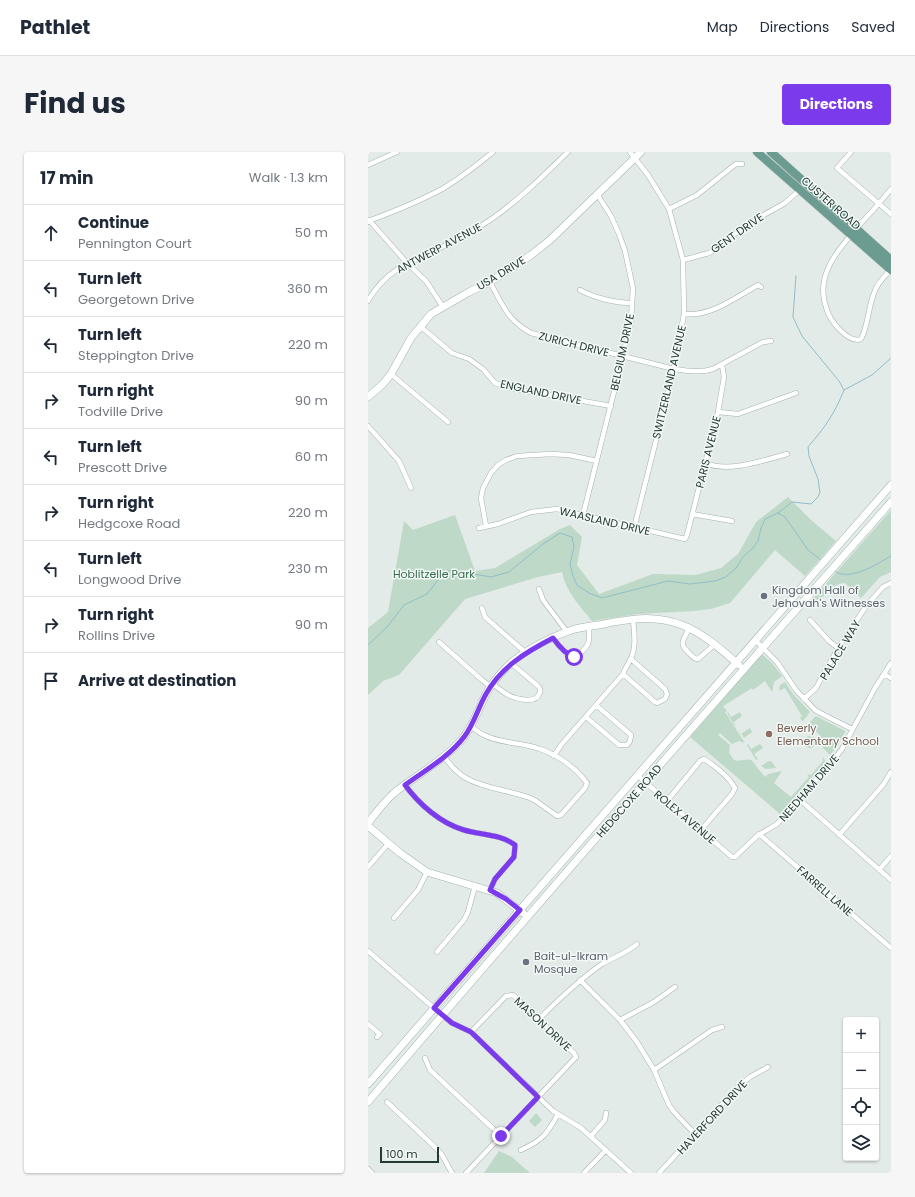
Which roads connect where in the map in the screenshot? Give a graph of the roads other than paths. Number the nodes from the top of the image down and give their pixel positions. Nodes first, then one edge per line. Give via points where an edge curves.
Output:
1 (397, 152) edge
2 (493, 152) edge
3 (568, 152) edge
4 (641, 152) edge
5 (757, 152) edge
6 (771, 152) edge
7 (851, 152) edge
8 (633, 155) edge
9 (742, 164) dead end
10 (368, 165) edge
11 (806, 184) junction
12 (891, 189) edge
13 (800, 191) junction
14 (597, 194) junction
15 (879, 204) junction
16 (669, 209) junction
17 (891, 214) edge
18 (369, 221) edge
19 (854, 232) junction
20 (683, 260) junction
21 (891, 260) edge
22 (407, 263) junction
23 (891, 270) edge
24 (490, 282) junction
25 (761, 287) dead end
26 (580, 290) dead end
27 (368, 301) edge
28 (632, 303) junction
29 (442, 307) junction
30 (684, 314) junction
31 (420, 326) junction
32 (771, 341) dead end
33 (623, 356) junction
34 (722, 364) junction
35 (674, 369) junction
36 (391, 374) junction
37 (796, 393) dead end
38 (368, 397) edge
39 (611, 406) junction
40 (718, 412) junction
41 (448, 422) dead end
42 (368, 426) edge
43 (787, 454) dead end
44 (597, 461) junction
45 (705, 463) junction
46 (891, 485) edge
47 (411, 488) dead end
48 (891, 502) edge
49 (870, 508) junction
50 (692, 514) junction
51 (583, 515) junction
52 (879, 516) junction
53 (732, 521) dead end
54 (486, 526) junction
55 (479, 528) dead end
56 (634, 528) junction
57 (685, 539) joint
58 (891, 582) edge
59 (538, 589) dead end
60 (482, 608) dead end
61 (633, 619) junction
62 (810, 620) dead end
63 (589, 627) junction
64 (689, 628) junction
65 (567, 632) junction
66 (553, 638) junction
67 (755, 640) junction
68 (439, 642) dead end
69 (714, 645) junction
70 (763, 647) junction
71 (838, 648) junction
72 (526, 652) junction
73 (631, 660) junction
74 (736, 662) junction
75 (511, 663) junction
76 (891, 663) edge
77 (744, 669) junction
78 (623, 674) junction
79 (884, 674) junction
80 (891, 678) edge
81 (492, 685) junction
82 (804, 699) junction
83 (596, 705) junction
84 (586, 717) junction
85 (471, 726) junction
86 (852, 729) junction
87 (444, 756) junction
88 (554, 756) junction
89 (891, 772) edge
90 (637, 775) junction
91 (645, 783) junction
92 (405, 785) junction
93 (799, 799) junction
94 (667, 801) junction
95 (368, 824) edge
96 (701, 830) junction
97 (759, 834) junction
98 (839, 835) junction
99 (388, 844) junction
100 (891, 856) edge
101 (735, 857) joint
102 (368, 866) edge
103 (879, 870) junction
104 (427, 872) junction
105 (891, 880) edge
106 (475, 886) junction
107 (490, 890) junction
108 (520, 910) junction
109 (528, 917) junction
110 (394, 918) dead end
111 (637, 944) dead end
112 (891, 948) edge
113 (368, 951) edge
114 (437, 952) dead end
115 (580, 980) junction
116 (675, 987) dead end
117 (434, 1008) junction
118 (442, 1015) junction
119 (539, 1019) junction
120 (620, 1020) junction
121 (368, 1024) edge
122 (722, 1027) dead end
123 (471, 1032) junction
124 (377, 1037) dead end
125 (426, 1058) dead end
126 (768, 1067) dead end
127 (654, 1070) junction
128 (368, 1084) edge
129 (538, 1097) junction
130 (368, 1102) edge
131 (387, 1102) dead end
132 (606, 1113) dead end
133 (558, 1114) junction
134 (695, 1134) junction
135 (501, 1136) junction
136 (591, 1136) junction
137 (521, 1150) dead end
138 (606, 1150) junction
139 (368, 1169) edge
140 (372, 1173) edge
141 (452, 1173) edge
142 (466, 1173) edge
143 (584, 1173) edge
144 (631, 1173) edge
145 (659, 1173) edge

1 - 10 street
2 - 18 street via 444,188
3 - 22 street, ANTWERP AVENUE via 524,194 493,218 468,234
4 - 8 main road, USA DRIVE
5 - 13 main road, CUSTER ROAD
6 - 11 main road, CUSTER ROAD
7 - 15 street via 837,168
8 - 14 main road, USA DRIVE
8 - 16 street, SWITZERLAND AVENUE
9 - 16 street via 736,164 697,195
11 - 13 street, GENT DRIVE
11 - 19 main road, CUSTER ROAD
12 - 15 street
13 - 19 main road, CUSTER ROAD
13 - 20 street, GENT DRIVE via 785,203 746,225 709,253
14 - 24 main road, USA DRIVE via 550,240
14 - 28 street, BELGIUM DRIVE via 611,216 625,251 633,288
15 - 17 street
15 - 19 street
16 - 20 street, SWITZERLAND AVENUE
18 - 22 street
19 - 21 main road, CUSTER ROAD
19 - 23 main road, CUSTER ROAD
19 - 23 street via 832,260 822,292 826,309 840,330 852,339 861,339 872,296
20 - 30 street, SWITZERLAND AVENUE
22 - 27 street, ANTWERP AVENUE via 387,276
22 - 29 street via 426,281
24 - 29 main road, USA DRIVE
24 - 33 street, ZURICH DRIVE via 510,317 522,328 531,333
25 - 30 street via 758,285 715,309 695,315
26 - 28 street via 622,303
28 - 33 street, BELGIUM DRIVE
29 - 31 main road, USA DRIVE
30 - 35 street, SWITZERLAND AVENUE
31 - 36 main road, USA DRIVE
31 - 39 street, ENGLAND DRIVE via 452,353 477,363 495,383
32 - 34 street, ZURICH DRIVE via 763,342
33 - 35 street, ZURICH DRIVE
33 - 39 street, BELGIUM DRIVE
34 - 35 street, ZURICH DRIVE via 705,372
34 - 40 street, PARIS AVENUE via 724,377
35 - 56 street, SWITZERLAND AVENUE
36 - 38 main road, USA DRIVE
36 - 41 street
37 - 40 street via 738,414
39 - 44 street, BELGIUM DRIVE
40 - 45 street, PARIS AVENUE
42 - 47 street via 399,461
43 - 45 street via 749,465 710,466
44 - 51 street, BELGIUM DRIVE
44 - 54 street via 551,454 518,456 506,460 491,473 483,488 481,498
45 - 50 street, PARIS AVENUE
46 - 49 main road, HEDGCOXE ROAD
48 - 52 main road, HEDGCOXE ROAD
49 - 52 main road
49 - 67 main road, HEDGCOXE ROAD
50 - 53 street
50 - 57 street, PARIS AVENUE
51 - 54 street, WAASLAND DRIVE via 544,509
51 - 56 street, WAASLAND DRIVE
52 - 70 main road, HEDGCOXE ROAD
54 - 55 street, WAASLAND DRIVE
56 - 57 street, WAASLAND DRIVE
58 - 71 street, PALACE WAY via 876,594
59 - 65 street via 543,600
60 - 72 street via 485,617
61 - 63 main road
61 - 64 main road via 662,620
61 - 73 street via 634,640
62 - 71 street
63 - 65 main road
63 - 66 street via 589,643 576,657 569,655
64 - 69 main road
64 - 69 street via 682,644 694,659 702,657
65 - 66 main road
66 - 72 main road
67 - 70 street
67 - 74 main road, HEDGCOXE ROAD
68 - 81 street via 482,680
69 - 74 main road
70 - 77 main road, HEDGCOXE ROAD
70 - 82 street via 784,669
71 - 82 street, PALACE WAY via 816,688
72 - 75 main road
73 - 78 street
73 - 78 street via 665,689 665,699 655,702
74 - 77 main road
74 - 90 main road, HEDGCOXE ROAD
75 - 81 main road
75 - 81 street via 540,689 536,699 532,701 510,696
76 - 79 street, NEEDHAM DRIVE
77 - 91 main road, HEDGCOXE ROAD
78 - 83 street
79 - 80 street
79 - 86 street, NEEDHAM DRIVE
81 - 85 main road
82 - 86 street via 815,710
83 - 84 street
83 - 84 street via 631,735 628,744 619,745
84 - 88 street
85 - 87 main road via 464,738
85 - 88 street via 495,739 540,749
86 - 93 street, NEEDHAM DRIVE via 842,749
87 - 88 street via 465,778 530,798 557,816 566,810 587,782
87 - 92 main road
89 - 98 street via 883,785
90 - 91 street, ROLEX AVENUE
90 - 108 main road, HEDGCOXE ROAD
91 - 94 street, ROLEX AVENUE
91 - 109 main road, HEDGCOXE ROAD
92 - 95 main road via 385,802
92 - 107 street via 430,812 452,826 505,839 515,845 514,857 495,879
93 - 97 street, NEEDHAM DRIVE via 778,824
93 - 98 street
94 - 96 street, ROLEX AVENUE
94 - 96 street via 693,767 704,759 732,782 735,788 732,794
95 - 99 main road
96 - 101 street, ROLEX AVENUE
97 - 101 street, NEEDHAM DRIVE
97 - 112 street, FARRELL LANE
98 - 103 street
99 - 102 street
99 - 104 main road
100 - 103 street
103 - 105 street
104 - 106 main road
104 - 110 street via 418,890
106 - 107 main road
106 - 114 street via 464,920
107 - 108 main road
108 - 109 main road
108 - 117 main road, HEDGCOXE ROAD
109 - 118 main road, HEDGCOXE ROAD
111 - 115 street
113 - 117 street
115 - 119 street
115 - 120 street
116 - 120 street via 654,1002
117 - 118 street
117 - 128 main road, HEDGCOXE ROAD
118 - 123 street
118 - 130 main road, HEDGCOXE ROAD
119 - 123 street, MASON DRIVE via 514,996 508,995
119 - 129 street, MASON DRIVE via 576,1057
120 - 127 street
121 - 124 street via 380,1034
122 - 127 street via 712,1030
123 - 129 street
125 - 135 street via 430,1070
126 - 134 street, HAVERFORD DRIVE via 737,1088
127 - 134 street via 664,1096 674,1112
129 - 133 street
129 - 135 street
131 - 141 street via 436,1148
132 - 136 street via 605,1120
133 - 136 street
133 - 137 street via 540,1140
134 - 145 street, HAVERFORD DRIVE
135 - 142 street
136 - 138 street
138 - 143 street
138 - 144 street
139 - 140 street

